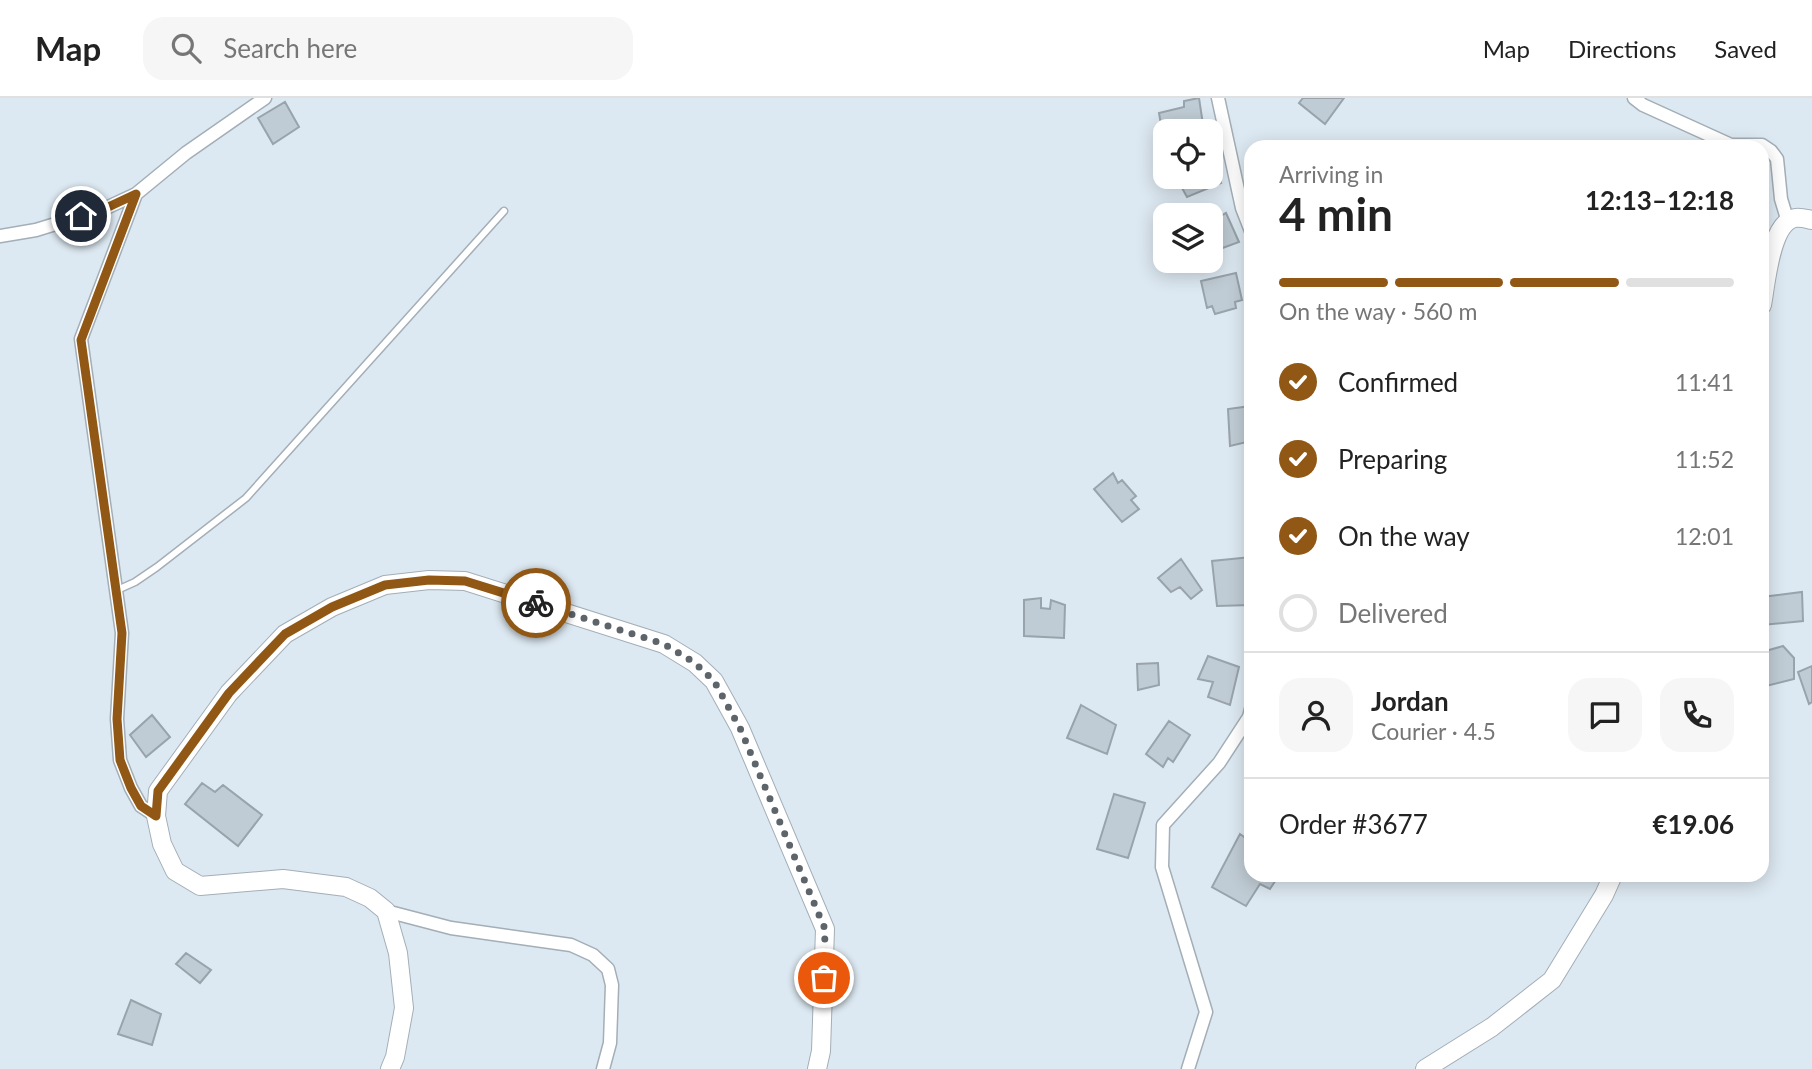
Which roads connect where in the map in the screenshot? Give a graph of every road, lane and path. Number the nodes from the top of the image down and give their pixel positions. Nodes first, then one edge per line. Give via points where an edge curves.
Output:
1 (265, 98) edge
2 (1218, 98) edge
3 (1634, 98) edge
4 (1720, 140) edge
5 (1769, 150) edge
6 (136, 194) junction
7 (505, 211) dead end
8 (1244, 213) edge
9 (1812, 220) edge
10 (1788, 222) junction
11 (0, 236) edge
12 (1769, 264) edge
13 (115, 591) junction
14 (1244, 725) edge
15 (156, 816) junction
16 (1610, 882) edge
17 (386, 911) junction
18 (390, 1069) edge
19 (603, 1069) edge
20 (817, 1069) edge
21 (1188, 1069) edge
22 (1425, 1069) edge

1 - 6 street
2 - 8 street
3 - 4 street
5 - 10 street via 1777,159
6 - 11 street via 47,227
6 - 13 street via 81,340
7 - 13 lane via 246,498 157,567
9 - 10 street
10 - 12 street
13 - 15 street via 122,633 117,719 120,760 141,806
14 - 21 street via 1219,764 1163,825 1162,867 1206,1012
15 - 17 street via 175,872 200,886 284,879 346,887
15 - 20 street via 158,791 229,693 285,634 332,607 385,585 465,581 664,644 714,681 740,728 825,929
16 - 22 street via 1552,981 1492,1027
17 - 18 street via 398,953 404,1008
17 - 19 street via 451,928 571,945 593,955 608,969 612,985 610,1043

